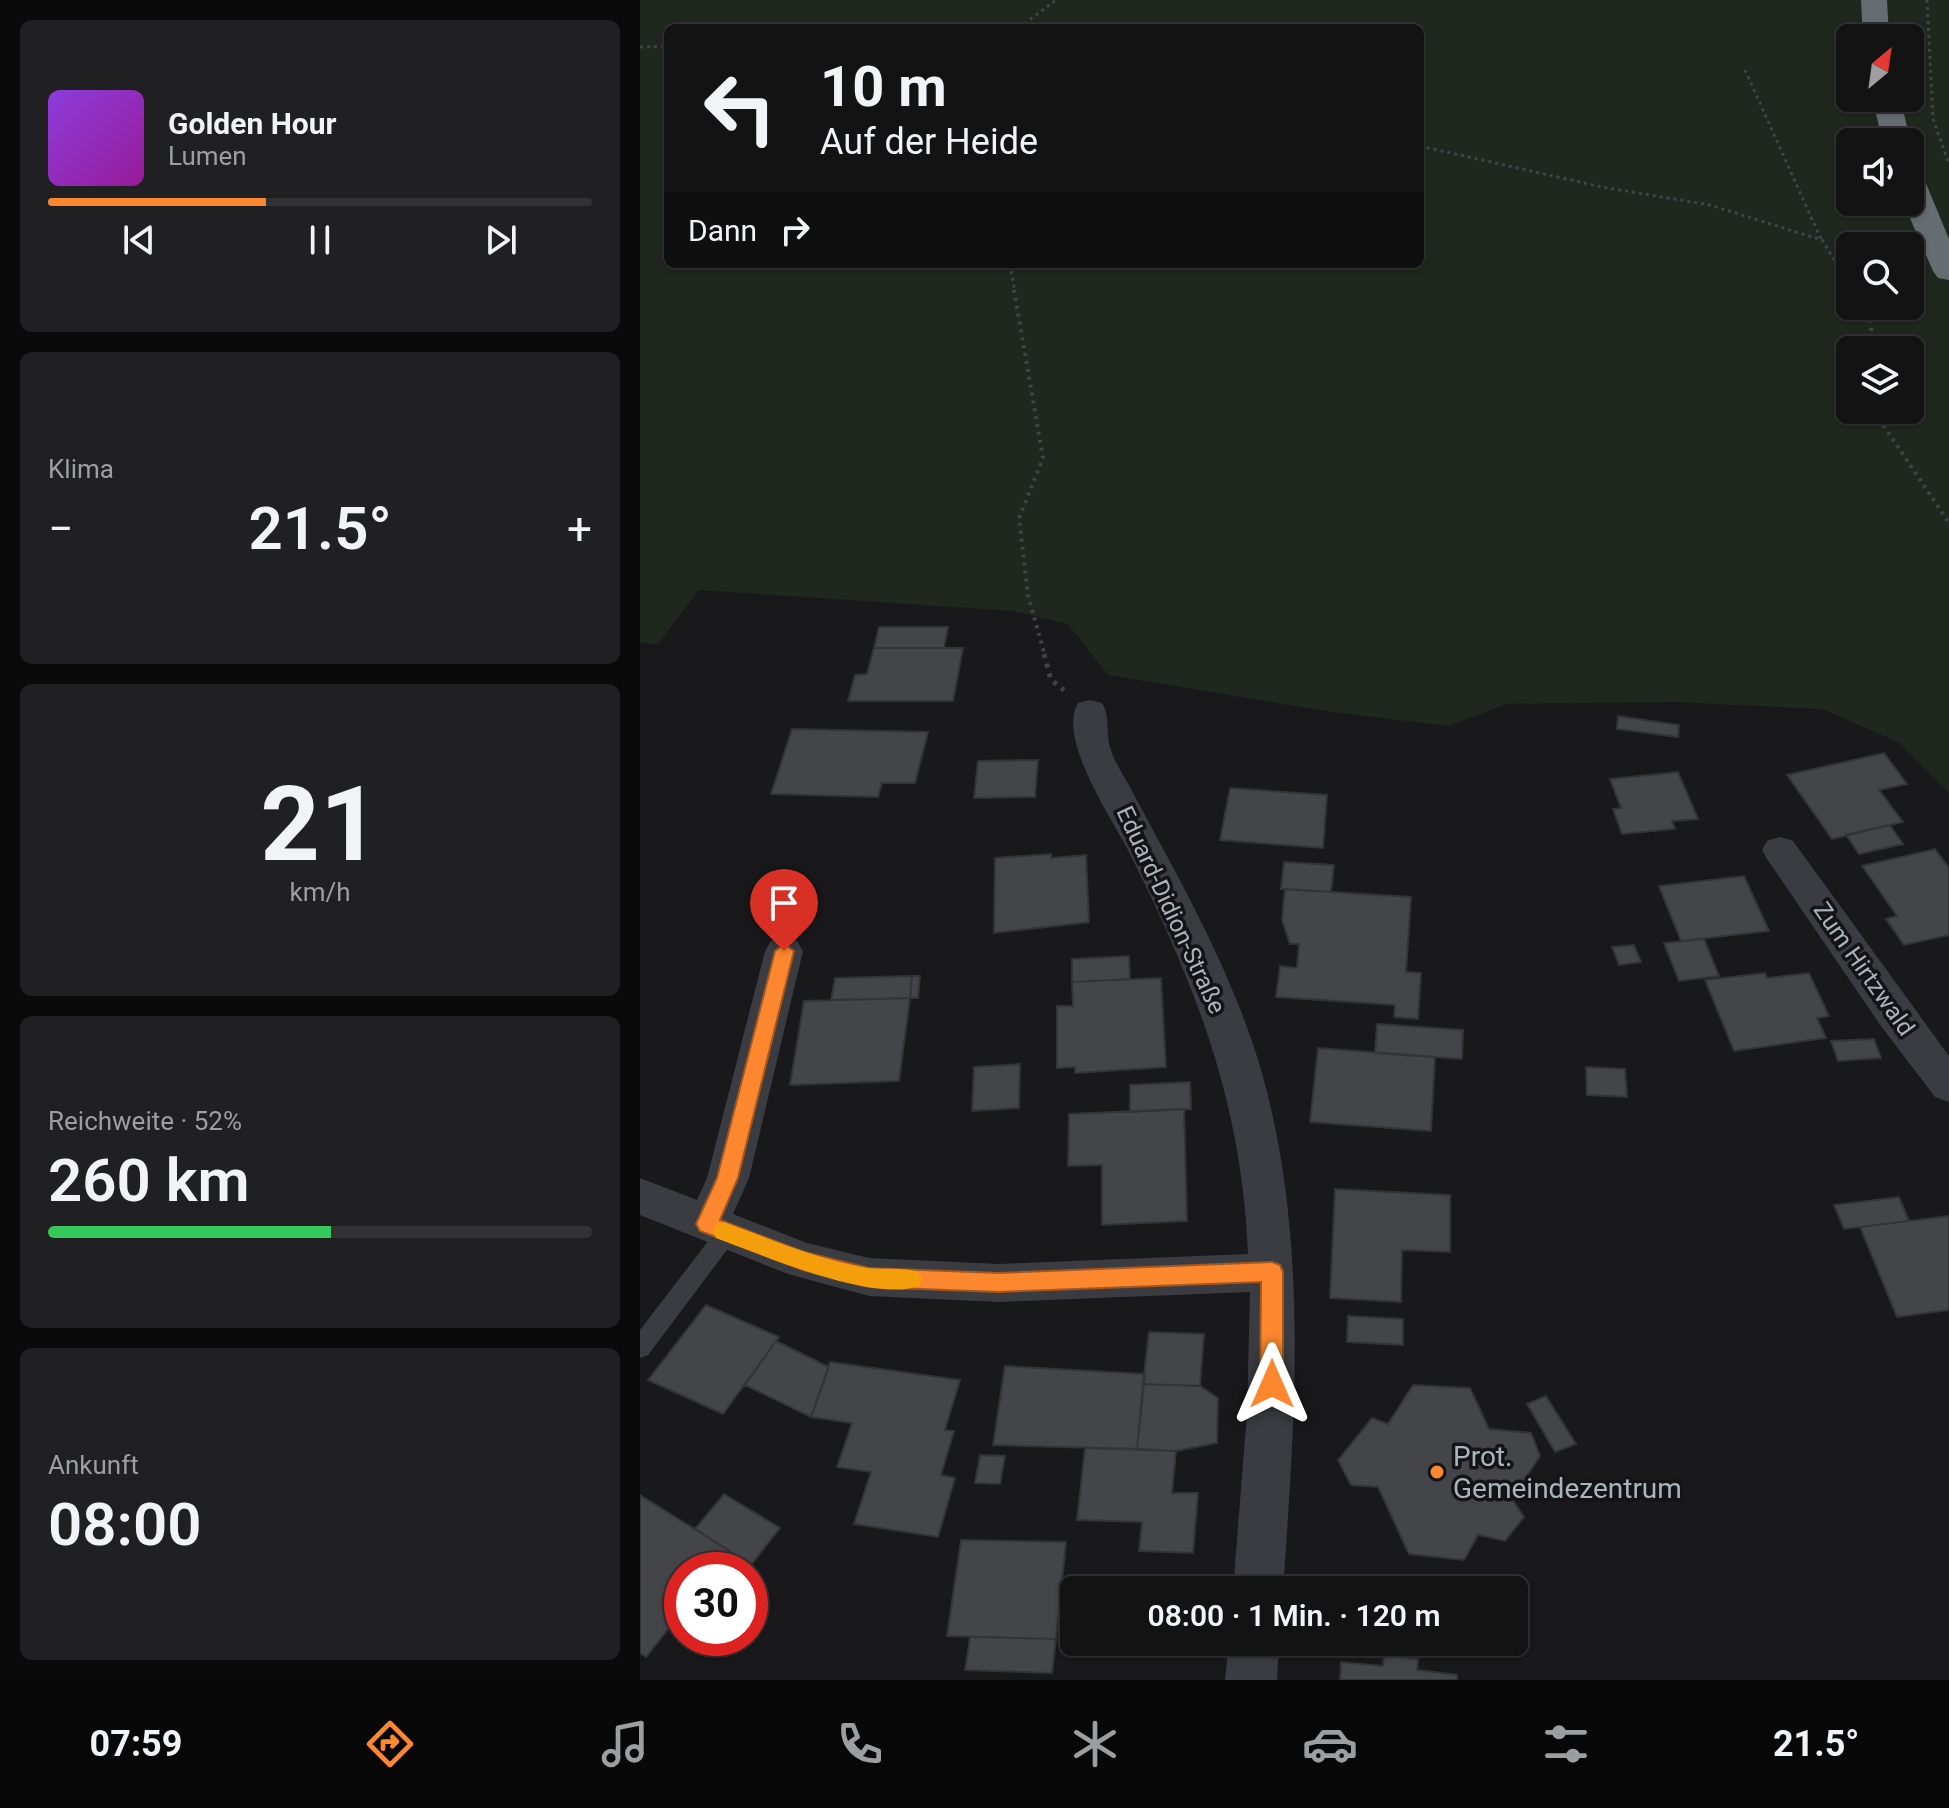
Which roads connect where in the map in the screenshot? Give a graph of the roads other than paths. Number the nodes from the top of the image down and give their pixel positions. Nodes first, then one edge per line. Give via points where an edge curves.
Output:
1 (1874, 0) edge
2 (1875, 24) edge
3 (1923, 216) edge
4 (1949, 271) edge
5 (1090, 711) road end
6 (1780, 850) dead end
7 (784, 951) dead end
8 (1949, 1086) edge
9 (640, 1196) edge
10 (717, 1229) junction
11 (1272, 1272) junction
12 (640, 1348) edge
13 (1259, 1576) edge
14 (1253, 1656) edge
15 (1251, 1680) edge

1 - 2 highway
3 - 4 highway
5 - 11 street, Eduard-Didion-Straße via 1093,749 1200,961 1239,1062 1262,1166
6 - 8 street, Zum Hirtzwald
7 - 10 street
9 - 10 street
10 - 11 street via 803,1261 869,1277 999,1283
10 - 12 lane
11 - 13 street, Eduard-Didion-Straße via 1272,1384
14 - 15 street

